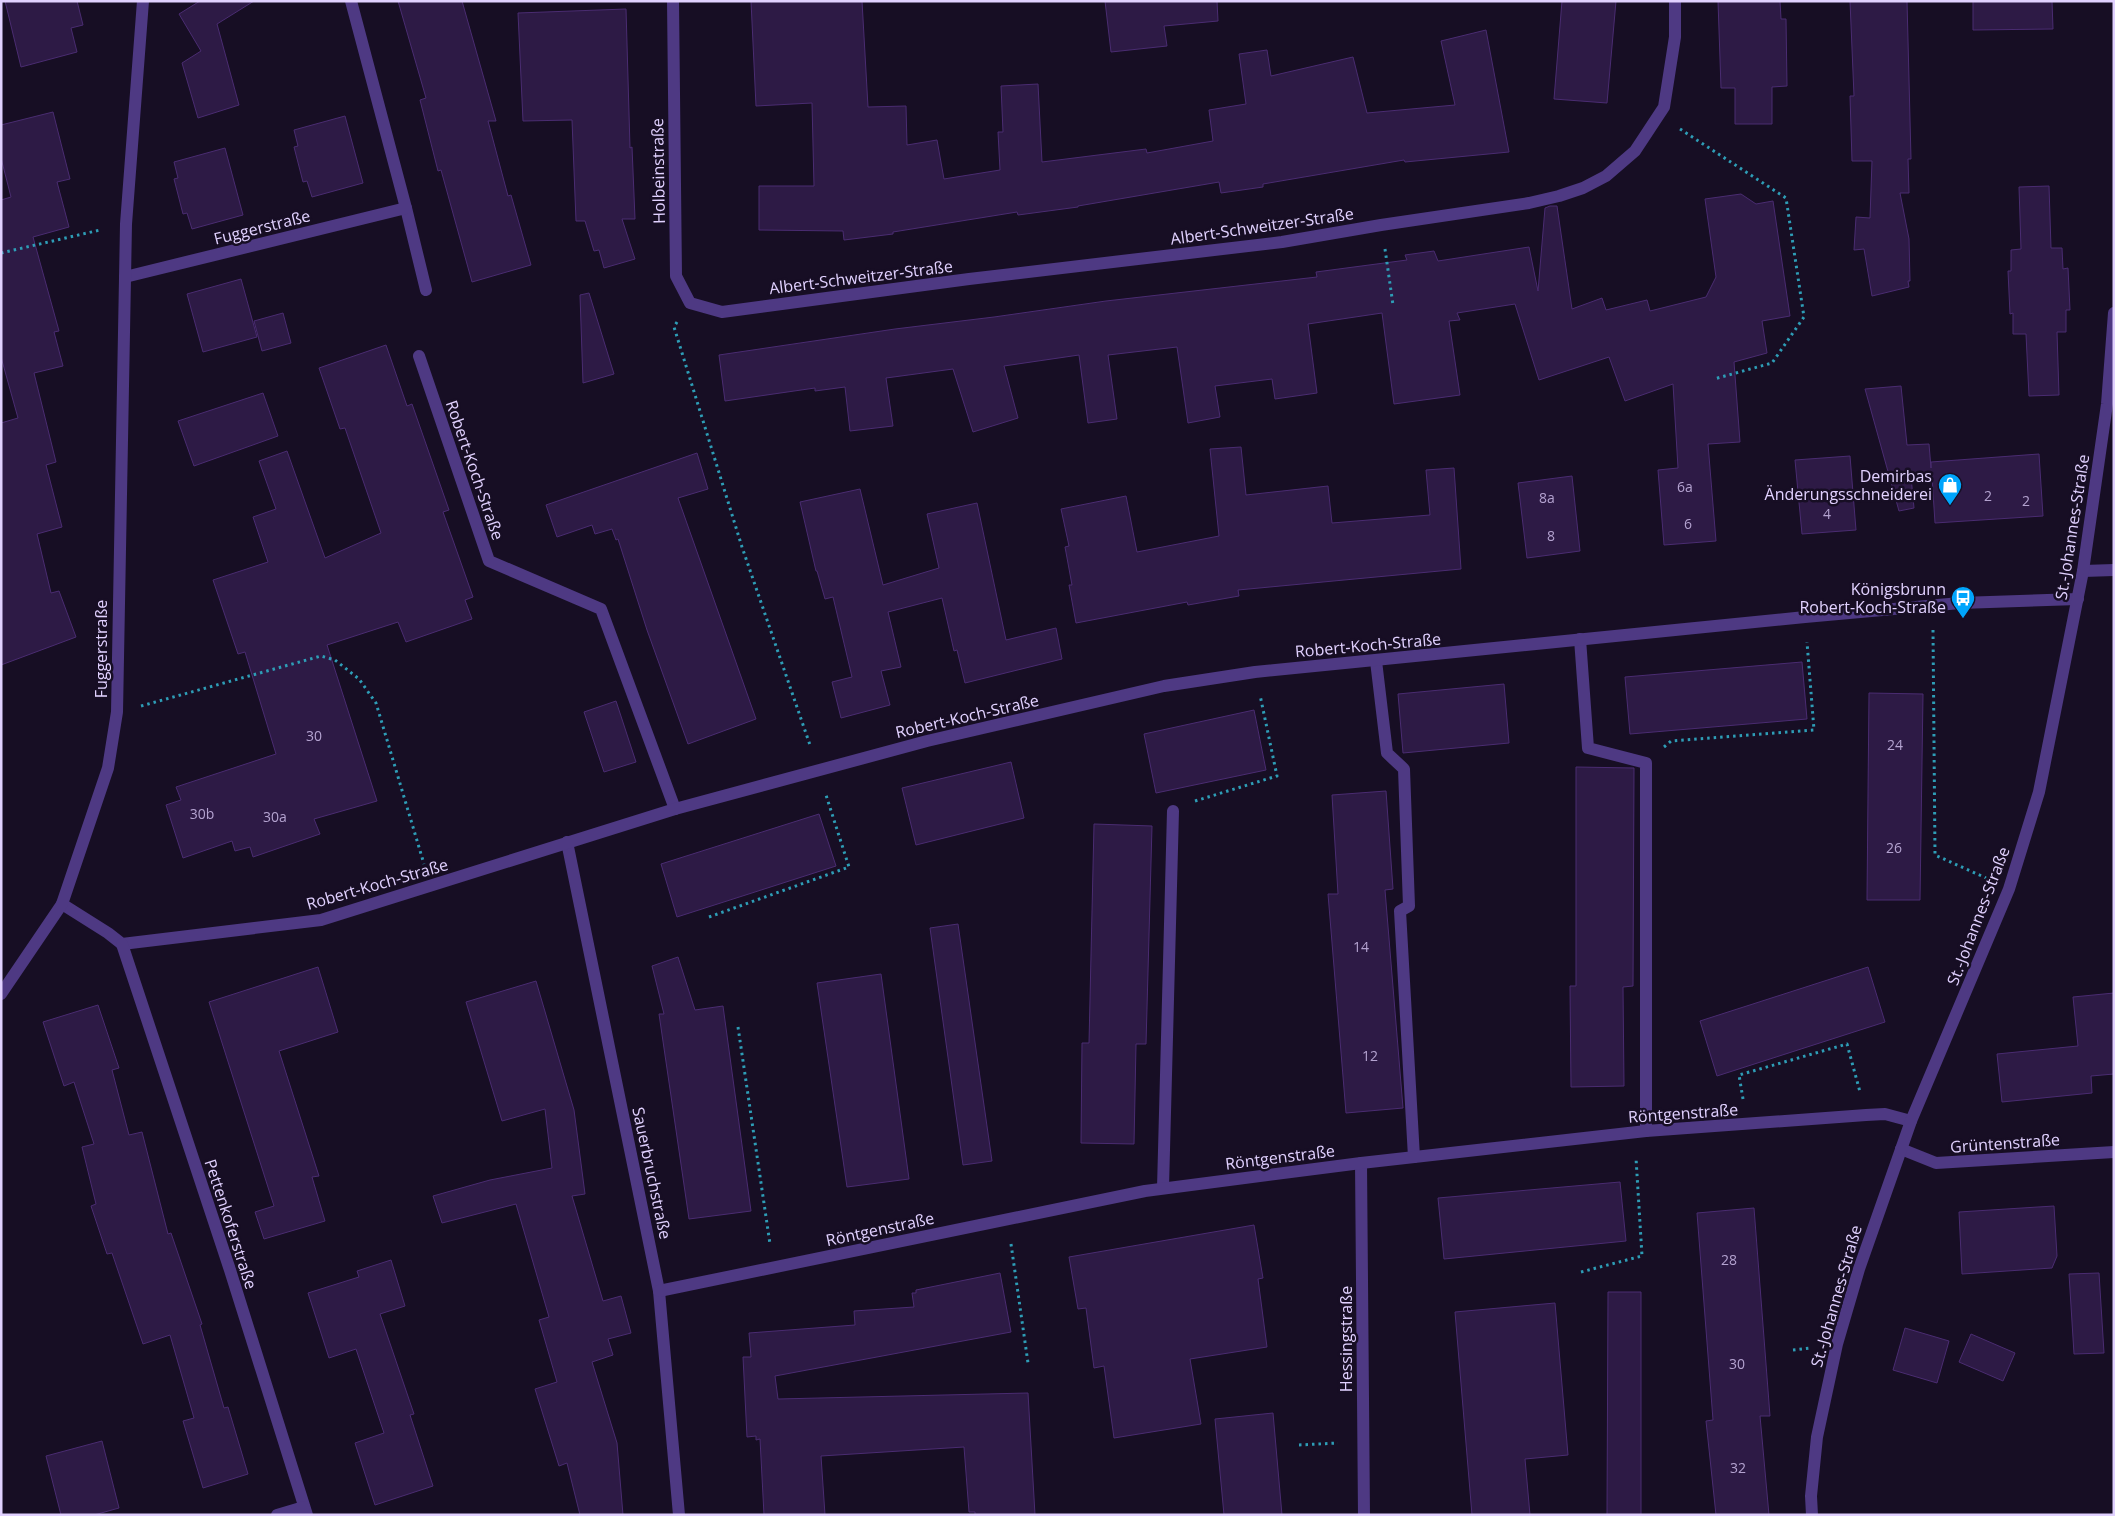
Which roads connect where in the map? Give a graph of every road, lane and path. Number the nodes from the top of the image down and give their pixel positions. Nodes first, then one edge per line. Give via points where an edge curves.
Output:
1 (143, 1) edge
2 (351, 1) edge
3 (673, 1) edge
4 (1675, 1) edge
5 (1658, 116) junction
6 (406, 208) junction
7 (126, 224) junction
8 (1381, 225) junction
9 (1, 253) edge
10 (125, 277) junction
11 (426, 290) dead end
12 (690, 302) junction
13 (1393, 306) dead end
14 (2114, 313) edge
15 (419, 356) dead end
16 (1714, 379) dead end
17 (2114, 570) edge
18 (2083, 571) junction
19 (2078, 598) junction
20 (1932, 605) junction
21 (1805, 617) junction
22 (1580, 639) junction
23 (1376, 661) junction
24 (1255, 672) junction
25 (117, 712) junction
26 (1646, 763) junction
27 (818, 770) junction
28 (675, 809) junction
29 (1173, 811) joint
30 (568, 842) junction
31 (430, 886) junction
32 (2009, 889) junction
33 (62, 904) junction
34 (709, 917) dead end
35 (122, 944) junction
36 (1, 994) edge
37 (738, 1027) dead end
38 (1866, 1114) junction
39 (1911, 1121) junction
40 (1747, 1125) junction
41 (1640, 1132) junction
42 (1901, 1149) junction
43 (2114, 1152) edge
44 (1414, 1157) junction
45 (1361, 1163) junction
46 (1163, 1188) junction
47 (1008, 1219) junction
48 (774, 1267) junction
49 (1581, 1272) dead end
50 (659, 1291) junction
51 (1028, 1363) dead end
52 (1363, 1442) junction
53 (1299, 1445) dead end
54 (305, 1511) edge
55 (277, 1515) edge
56 (679, 1515) edge
57 (1364, 1515) edge
58 (1812, 1515) edge

1 - 7 street, Fuggerstraße
2 - 6 street
3 - 12 street, Holbeinstraße via 676,276
4 - 5 street, Albert-Schweitzer-Straße via 1675,37 1664,107
5 - 8 street, Albert-Schweitzer-Straße via 1635,151 1606,176 1583,188 1529,204
5 - 16 path via 1786,198 1804,317 1772,363
6 - 10 street, Fuggerstraße
6 - 11 street
7 - 9 path
7 - 10 street, Fuggerstraße
8 - 12 street, Albert-Schweitzer-Straße via 1209,252 969,279 722,312
8 - 13 path
10 - 25 street, Fuggerstraße
12 - 27 path via 674,327 742,548
14 - 18 street, St.-Johannes-Straße via 2107,404
15 - 28 street, Robert-Koch-Straße via 489,561 601,609
17 - 18 street
18 - 19 street, St.-Johannes-Straße
19 - 20 street, Robert-Koch-Straße
19 - 32 street, St.-Johannes-Straße via 2039,792
20 - 21 street, Robert-Koch-Straße
20 - 32 path via 1935,856
21 - 22 street, Robert-Koch-Straße
21 - 26 path via 1814,730 1671,741
22 - 23 street, Robert-Koch-Straße
22 - 26 street via 1588,748
23 - 24 street, Robert-Koch-Straße
23 - 44 street via 1388,753 1404,769 1408,906 1400,911
24 - 27 street, Robert-Koch-Straße via 1164,686
24 - 29 path via 1277,776
25 - 31 path via 321,656 335,660 359,679 376,703
25 - 33 street, Fuggerstraße via 108,768
26 - 41 street
27 - 28 street, Robert-Koch-Straße
27 - 34 path via 849,867
28 - 30 street, Robert-Koch-Straße
29 - 46 street
30 - 31 street, Robert-Koch-Straße
30 - 50 street, Sauerbruchstraße
31 - 35 street, Robert-Koch-Straße via 321,920
32 - 39 street, St.-Johannes-Straße
33 - 35 street
33 - 36 street, Fuggerstraße
35 - 54 street, Pettenkoferstraße via 233,1279
37 - 48 path
38 - 39 street, Röntgenstraße via 1885,1114
38 - 40 street, Röntgenstraße
38 - 40 path via 1847,1044 1739,1075
39 - 42 street, St.-Johannes-Straße
40 - 41 street, Röntgenstraße
41 - 44 street, Röntgenstraße
41 - 49 path via 1642,1256
42 - 43 street, Grüntenstraße via 1936,1163
42 - 58 street, St.-Johannes-Straße via 1859,1268 1837,1344 1818,1438
44 - 45 street, Röntgenstraße
45 - 46 street, Röntgenstraße
45 - 52 street, Hessingstraße
46 - 47 street, Röntgenstraße
47 - 48 street, Röntgenstraße
47 - 51 path
48 - 50 street, Röntgenstraße
50 - 56 street, Sauerbruchstraße
52 - 53 path
52 - 57 street, Hessingstraße
54 - 55 street

